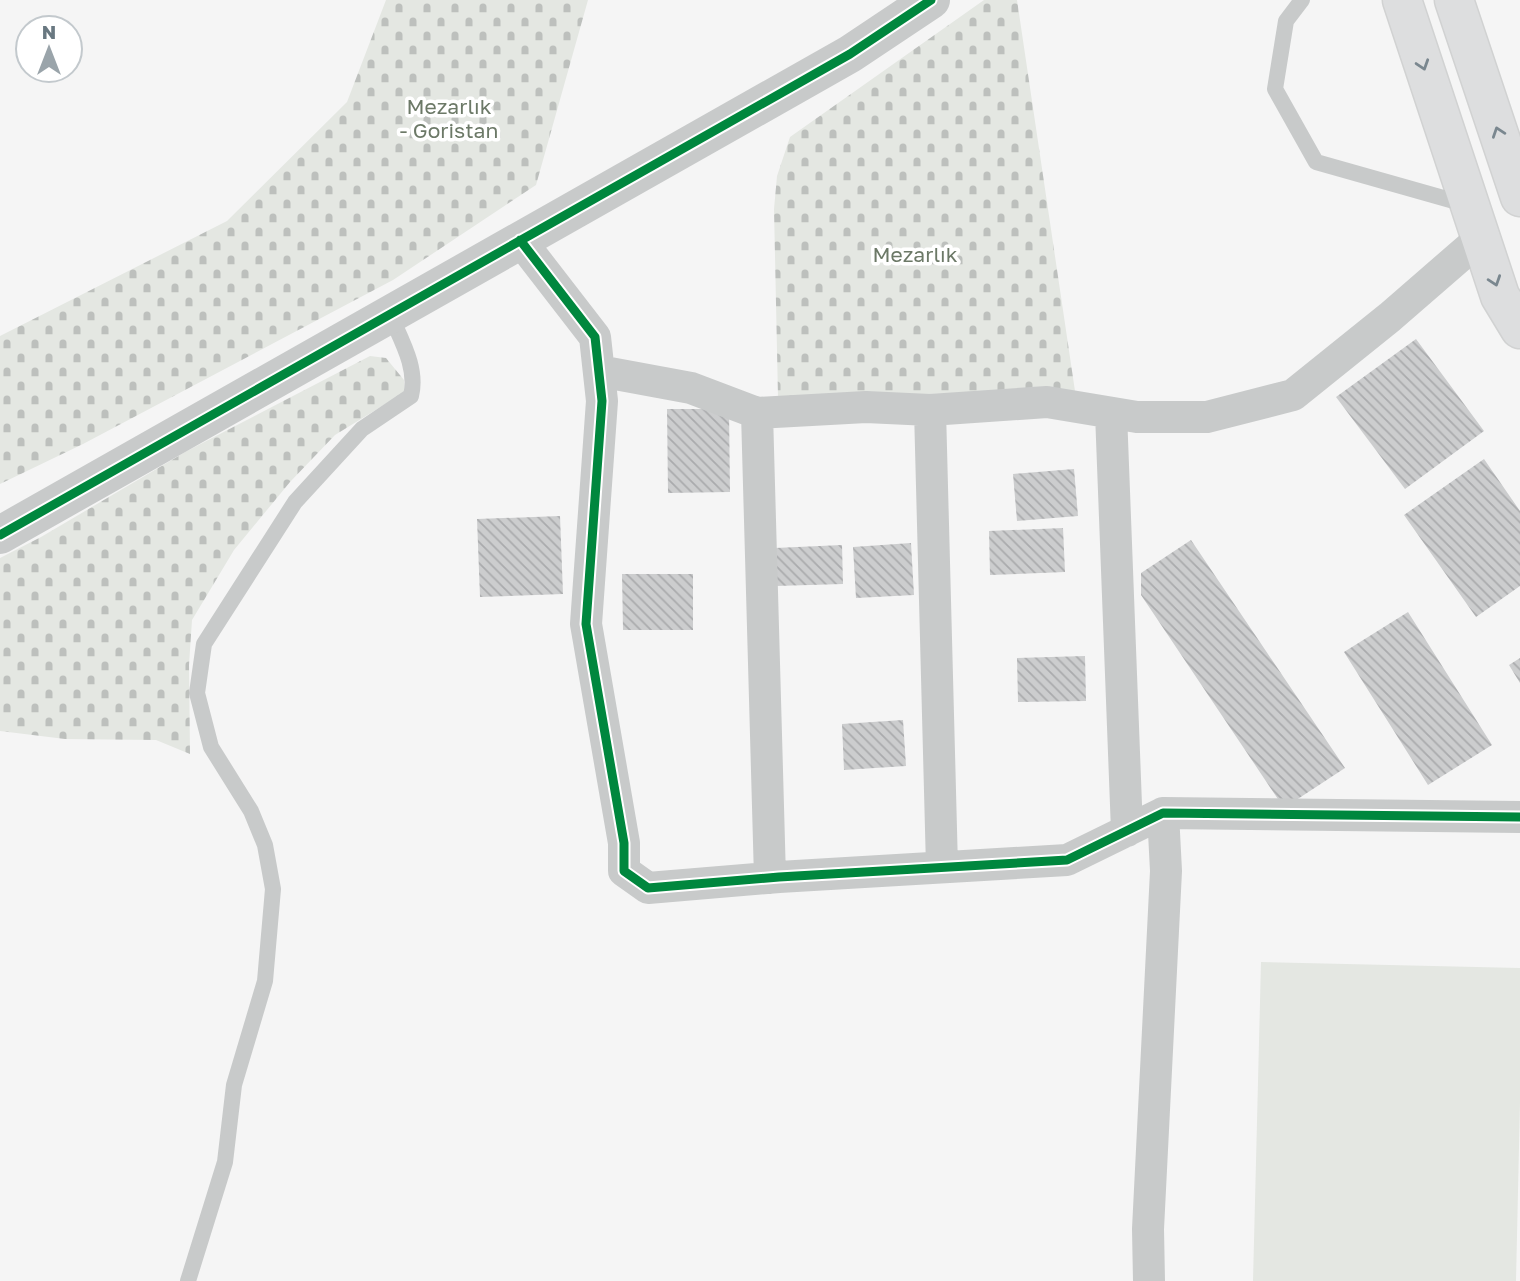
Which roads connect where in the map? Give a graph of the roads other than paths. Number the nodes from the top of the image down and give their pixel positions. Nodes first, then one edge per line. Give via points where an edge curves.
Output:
1 (931, 0) edge
2 (1303, 0) edge
3 (1402, 0) edge
4 (1454, 0) edge
5 (1520, 197) edge
6 (1476, 222) junction
7 (520, 240) junction
8 (390, 314) junction
9 (1520, 329) edge
10 (598, 371) junction
11 (930, 410) junction
12 (757, 413) junction
13 (1111, 413) junction
14 (0, 535) edge
15 (1163, 813) junction
16 (1520, 817) edge
17 (1128, 831) junction
18 (942, 867) junction
19 (770, 878) junction
20 (188, 1281) edge
21 (1149, 1281) edge

1 - 7 street via 850,54
2 - 6 lane via 1286,21 1275,89 1316,162
3 -> 6 main road
5 -> 4 main road
6 -> 9 main road via 1500,296
6 - 13 street via 1390,317 1293,395 1207,417
7 - 8 street
7 - 10 street via 595,337
8 - 14 street
8 - 20 lane via 412,372 411,396 362,429 295,502 204,644 197,693 211,747 251,811 265,845 274,889 265,981 234,1085 225,1162
10 - 12 street via 691,388
10 - 19 street via 602,401 586,624 624,843 624,871 648,888
11 - 12 street via 866,407
11 - 13 street via 1047,402
11 - 18 street
12 - 19 street
13 - 17 street
15 - 16 street
15 - 17 street
15 - 21 street via 1166,871
17 - 18 street via 1067,860
18 - 19 street

